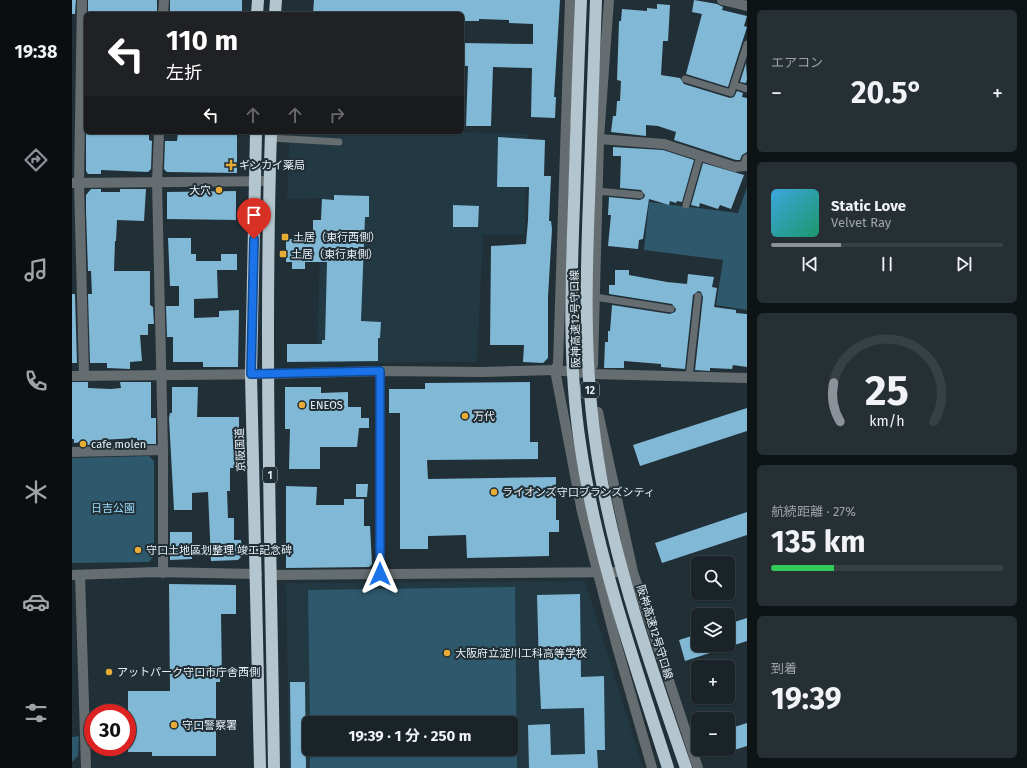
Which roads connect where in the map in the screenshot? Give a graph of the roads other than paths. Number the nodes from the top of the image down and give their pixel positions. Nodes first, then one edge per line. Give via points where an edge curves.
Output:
1 (82, 0) edge
2 (164, 0) edge
3 (258, 0) edge
4 (276, 0) edge
5 (570, 0) edge
6 (581, 0) edge
7 (596, 0) edge
8 (609, 0) edge
9 (722, 0) edge
10 (747, 6) edge
11 (163, 12) edge
12 (257, 12) edge
13 (275, 12) edge
14 (747, 44) edge
15 (685, 79) dead end
16 (734, 85) junction
17 (747, 89) edge
18 (159, 134) edge
19 (256, 134) edge
20 (271, 135) edge
21 (599, 139) junction
22 (339, 142) dead end
23 (700, 156) junction
24 (747, 158) edge
25 (255, 181) junction
26 (269, 181) junction
27 (157, 182) junction
28 (75, 183) edge
29 (597, 191) junction
30 (640, 194) dead end
31 (686, 205) dead end
32 (698, 296) dead end
33 (596, 298) junction
34 (671, 309) dead end
35 (555, 370) junction
36 (380, 371) junction
37 (251, 374) junction
38 (269, 374) junction
39 (593, 374) junction
40 (84, 375) junction
41 (72, 376) edge
42 (160, 376) junction
43 (689, 377) junction
44 (747, 378) edge
45 (162, 450) junction
46 (72, 452) edge
47 (598, 572) junction
48 (633, 572) junction
49 (162, 573) junction
50 (256, 574) junction
51 (380, 574) junction
52 (76, 575) edge
53 (271, 575) junction
54 (86, 768) edge
55 (260, 768) edge
56 (274, 768) edge
57 (652, 768) edge
58 (668, 768) edge
59 (686, 768) edge
60 (698, 768) edge

1 - 28 street
2 - 11 street
3 - 12 highway
4 - 13 highway
5 - 35 street via 558,364
6 - 58 highway, 阪神高速12号守口線, bridge via 571,277 571,341 576,416 588,491 604,562
7 - 59 highway, 阪神高速12号守口線 / 12, bridge via 586,277 587,339 594,431 618,556
8 - 21 street
9 - 10 street
14 - 16 lane
15 - 16 lane via 731,93
16 - 17 lane
18 - 27 street
19 - 25 highway, 京阪国道 / 1
20 - 22 lane
20 - 26 highway, 1
21 - 23 street via 664,144
21 - 29 street
23 - 24 street via 735,167 745,166
23 - 31 lane
25 - 26 street
25 - 27 street
25 - 37 highway, 京阪国道 / 1
26 - 38 highway, 1
27 - 28 street
27 - 42 street
28 - 40 street
29 - 30 lane
29 - 33 street
32 - 43 lane
33 - 34 lane
33 - 39 street
35 - 36 street
35 - 39 street
35 - 47 street via 582,512
36 - 38 street
36 - 51 street
37 - 38 street
37 - 42 street
37 - 50 highway, 京阪国道 / 1
38 - 53 highway, 1
39 - 43 street
39 - 48 street via 599,423
40 - 41 street
40 - 42 street
42 - 45 street
43 - 44 street
45 - 46 street
45 - 49 street
47 - 48 street
47 - 51 street
47 - 57 street
48 - 60 street
49 - 50 street
49 - 52 street
50 - 55 highway, 京阪国道 / 1
51 - 53 street
52 - 54 street
53 - 56 highway, 1

